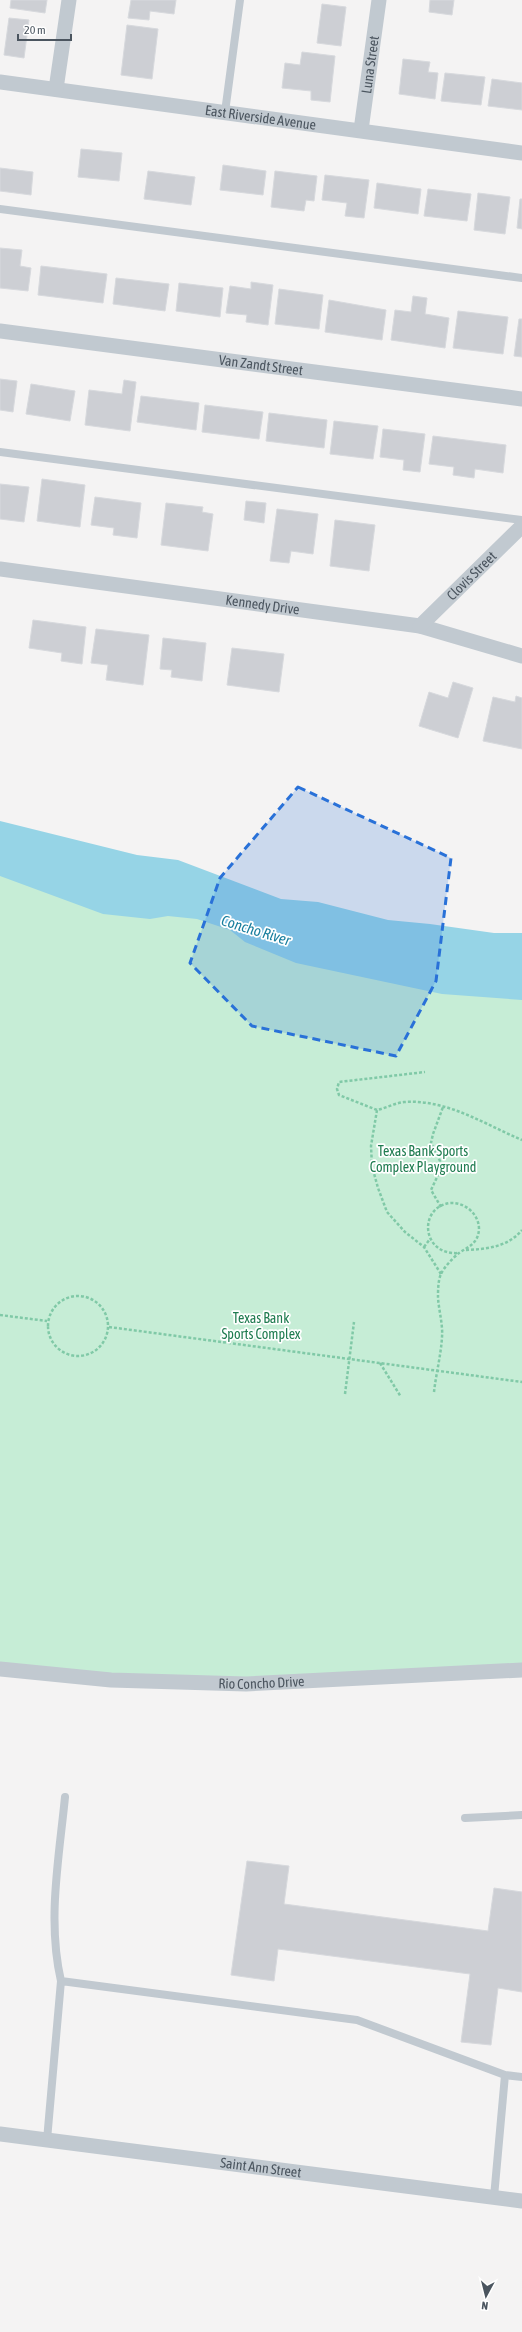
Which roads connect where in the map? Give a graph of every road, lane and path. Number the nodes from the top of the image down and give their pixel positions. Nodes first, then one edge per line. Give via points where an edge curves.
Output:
1 (69, 0) edge
2 (240, 0) edge
3 (379, 0) edge
4 (0, 82) edge
5 (56, 89) junction
6 (225, 112) junction
7 (361, 130) junction
8 (522, 153) edge
9 (0, 209) edge
10 (522, 278) edge
11 (0, 331) edge
12 (522, 400) edge
13 (0, 452) edge
14 (522, 520) edge
15 (522, 526) edge
16 (0, 569) edge
17 (420, 626) junction
18 (522, 656) edge
19 (425, 1072) dead end
20 (443, 1107) junction
21 (377, 1110) junction
22 (522, 1140) edge
23 (441, 1206) junction
24 (522, 1230) edge
25 (430, 1239) junction
26 (424, 1247) junction
27 (466, 1250) junction
28 (459, 1253) junction
29 (440, 1274) junction
30 (0, 1315) edge
31 (47, 1321) junction
32 (354, 1322) dead end
33 (109, 1327) junction
34 (351, 1359) junction
35 (380, 1363) junction
36 (436, 1370) junction
37 (522, 1382) edge
38 (434, 1392) dead end
39 (345, 1394) dead end
40 (401, 1397) dead end
41 (0, 1669) edge
42 (522, 1670) edge
43 (65, 1797) dead end
44 (522, 1815) edge
45 (465, 1818) dead end
46 (61, 1981) junction
47 (505, 2075) junction
48 (522, 2077) edge
49 (0, 2134) edge
50 (47, 2140) junction
51 (494, 2197) junction
52 (522, 2201) edge

1 - 5 street
2 - 6 lane
3 - 7 street, Luna Street
4 - 5 street, East Riverside Avenue
5 - 6 street, East Riverside Avenue
6 - 7 street, East Riverside Avenue
7 - 8 street, East Riverside Avenue
9 - 10 lane
11 - 12 street, Van Zandt Street
13 - 14 lane
15 - 17 street, Clovis Street
16 - 17 street, Kennedy Drive
17 - 18 street, Kennedy Drive
19 - 21 path via 339,1082 339,1095
20 - 21 path via 422,1102 402,1102
20 - 22 path via 476,1117
20 - 23 path via 431,1144 440,1161 439,1173 430,1190
21 - 26 path via 371,1146 372,1166 378,1188 387,1212 405,1232
23 - 25 path via 428,1224
23 - 27 path via 449,1203 458,1204 472,1211 477,1219 478,1236
24 - 27 path via 491,1249
25 - 26 path
25 - 28 path via 442,1251
26 - 29 path
27 - 28 path
28 - 29 path
29 - 36 path via 438,1290 442,1336
30 - 31 path
31 - 33 path via 55,1305 70,1296 81,1295 100,1304 106,1313
31 - 33 path via 48,1334 53,1344 71,1355 82,1356 92,1353 106,1337
32 - 34 path
33 - 34 path
34 - 35 path
34 - 39 path
35 - 36 path
35 - 40 path
36 - 37 path
36 - 38 path
41 - 42 street, Rio Concho Drive via 111,1680 246,1684
43 - 46 lane via 53,1912 56,1959
44 - 45 lane
46 - 47 lane via 357,2020
46 - 50 lane
47 - 48 lane
47 - 51 lane
49 - 50 street, Saint Ann Street
50 - 51 street, Saint Ann Street
51 - 52 street, Saint Ann Street

